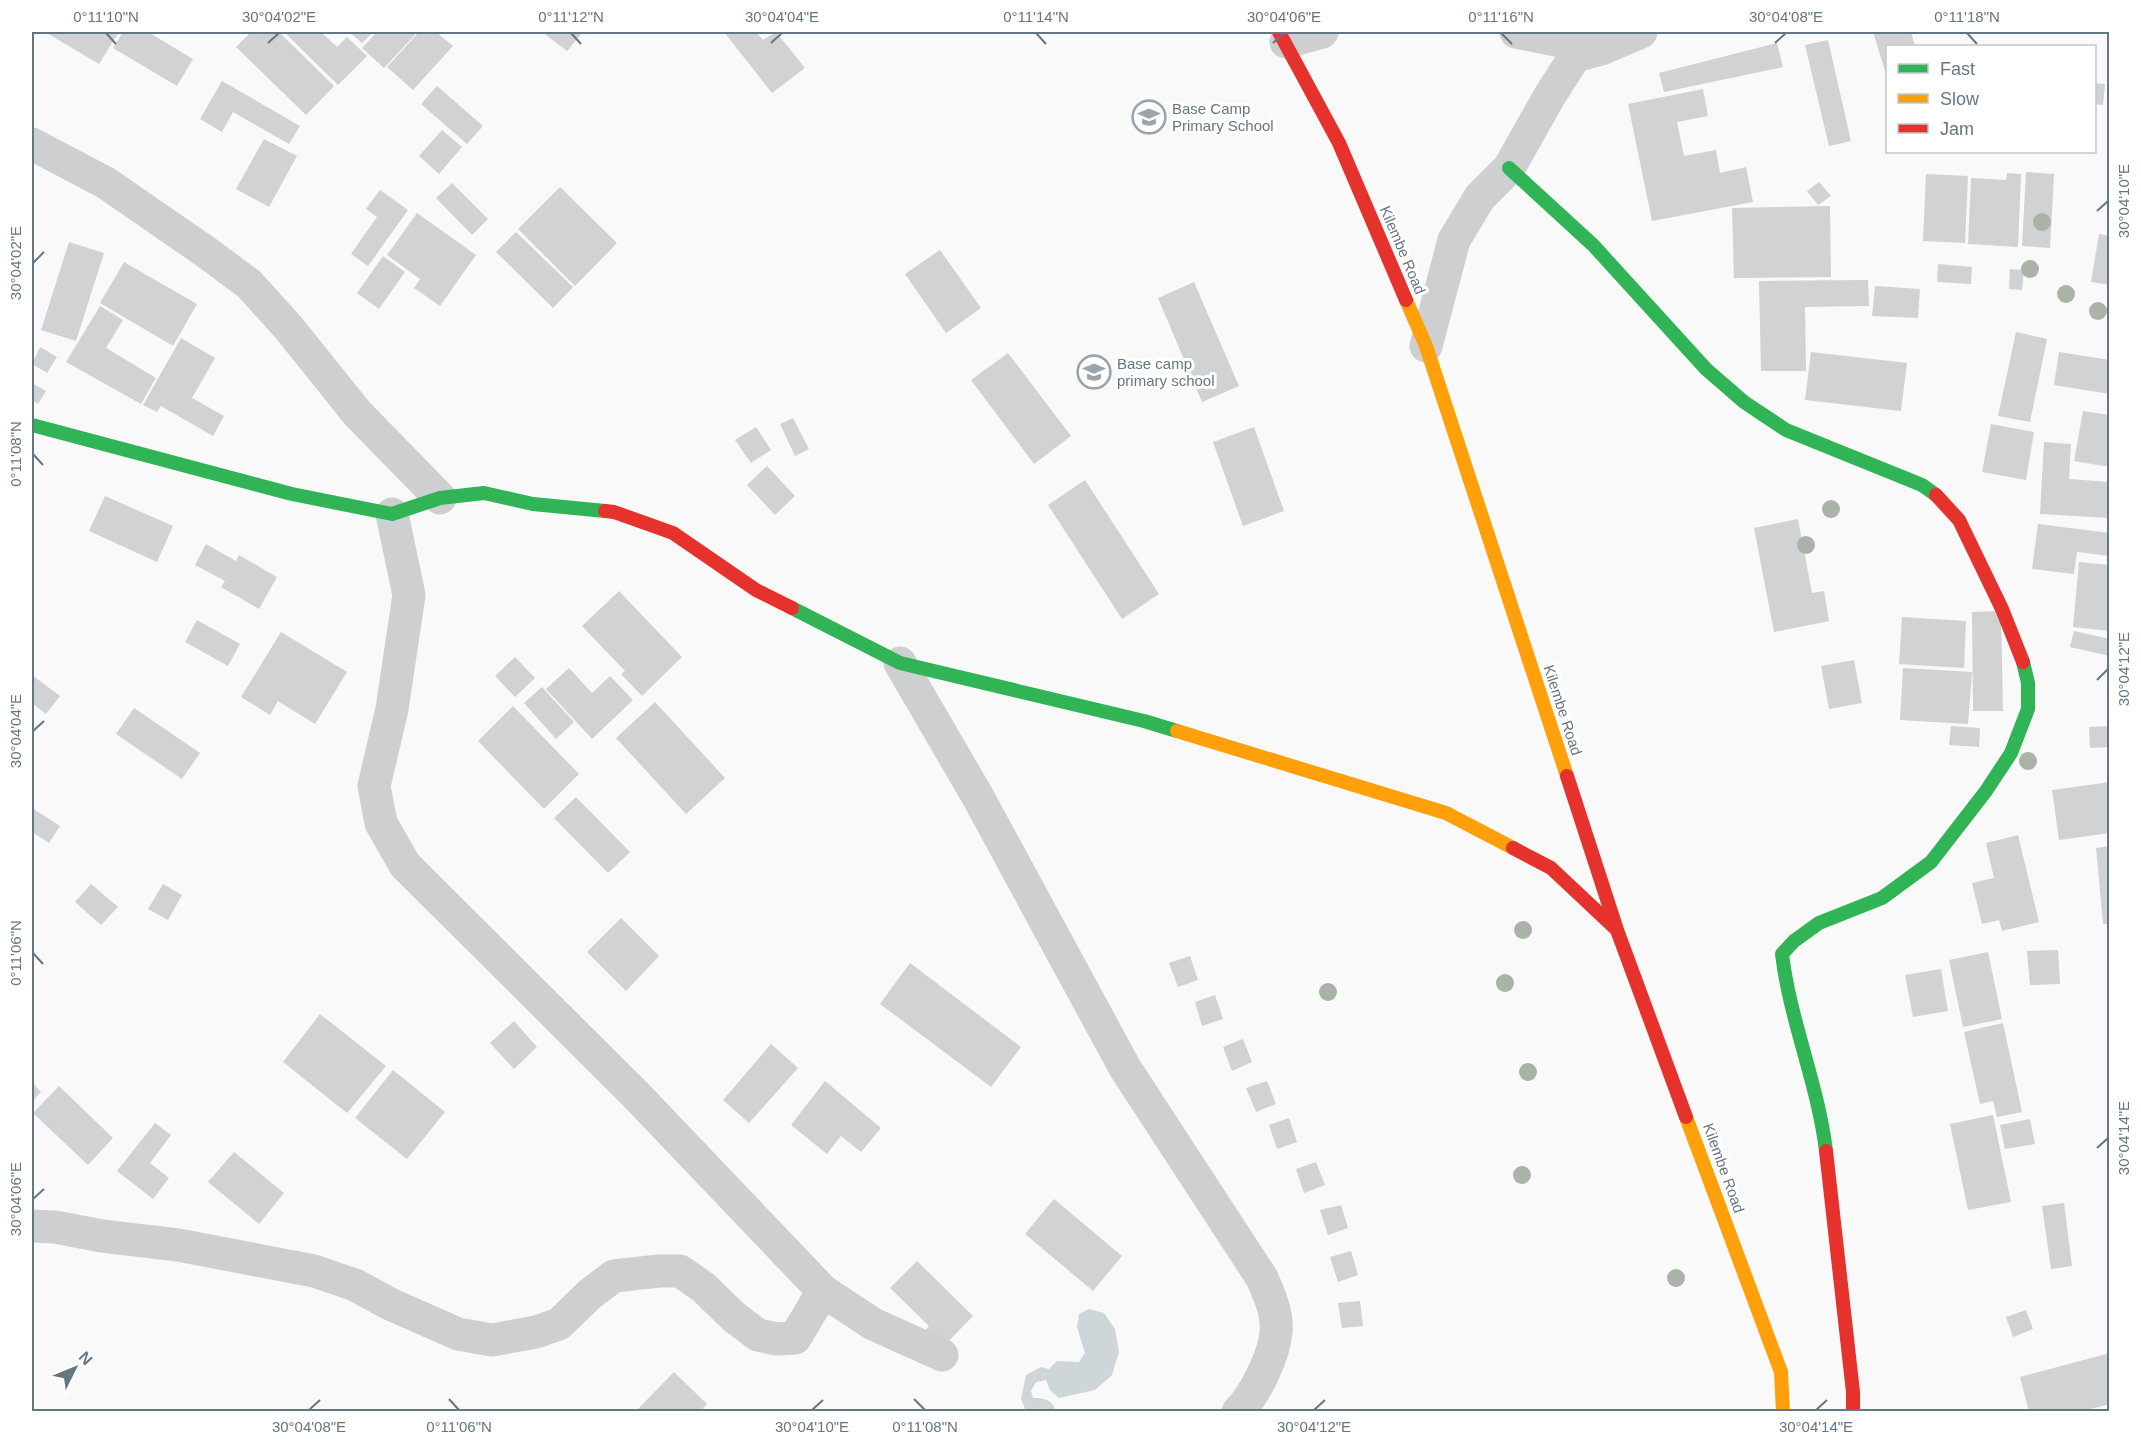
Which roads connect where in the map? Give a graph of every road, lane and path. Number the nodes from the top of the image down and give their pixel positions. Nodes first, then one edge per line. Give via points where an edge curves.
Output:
1 (1322, 32) edge
2 (1516, 32) edge
3 (1641, 32) edge
4 (1282, 37) edge
5 (1601, 49) junction
6 (32, 144) edge
7 (1509, 168) junction
8 (1426, 346) junction
9 (32, 425) edge
10 (440, 498) junction
11 (393, 514) junction
12 (900, 663) junction
13 (1617, 930) junction
14 (32, 1226) edge
15 (823, 1291) junction
16 (942, 1355) dead end
17 (1238, 1412) edge
18 (1783, 1412) edge
19 (1853, 1412) edge

1 - 4 street
2 - 5 street
3 - 5 street
4 - 8 street, Kilembe Road via 1339,143
5 - 7 street via 1575,56
6 - 10 street via 106,183 249,284 357,413
7 - 8 street via 1480,197 1454,240
7 - 19 street via 1593,245 1707,369 1744,402 1786,430 1922,485 1942,500 1959,520 2022,660 2028,683 2028,709 2011,753 1931,862 1882,898 1819,922 1782,954 1786,988 1822,1119
8 - 13 street, Kilembe Road
9 - 11 street via 292,494
10 - 11 street
10 - 12 street via 484,493 533,504 614,512 673,532 756,590
11 - 15 street via 409,595 392,709 374,786 381,823 405,864 636,1095
12 - 13 street via 1144,722 1446,813 1551,868
12 - 17 street via 978,797 1125,1068 1262,1278 1272,1304 1276,1331 1265,1369
13 - 18 street, Kilembe Road via 1781,1372
14 - 15 street via 178,1245 314,1271 355,1285 458,1334 492,1340 559,1324 615,1276 680,1271 758,1335 777,1339 795,1338
15 - 16 street via 873,1324

